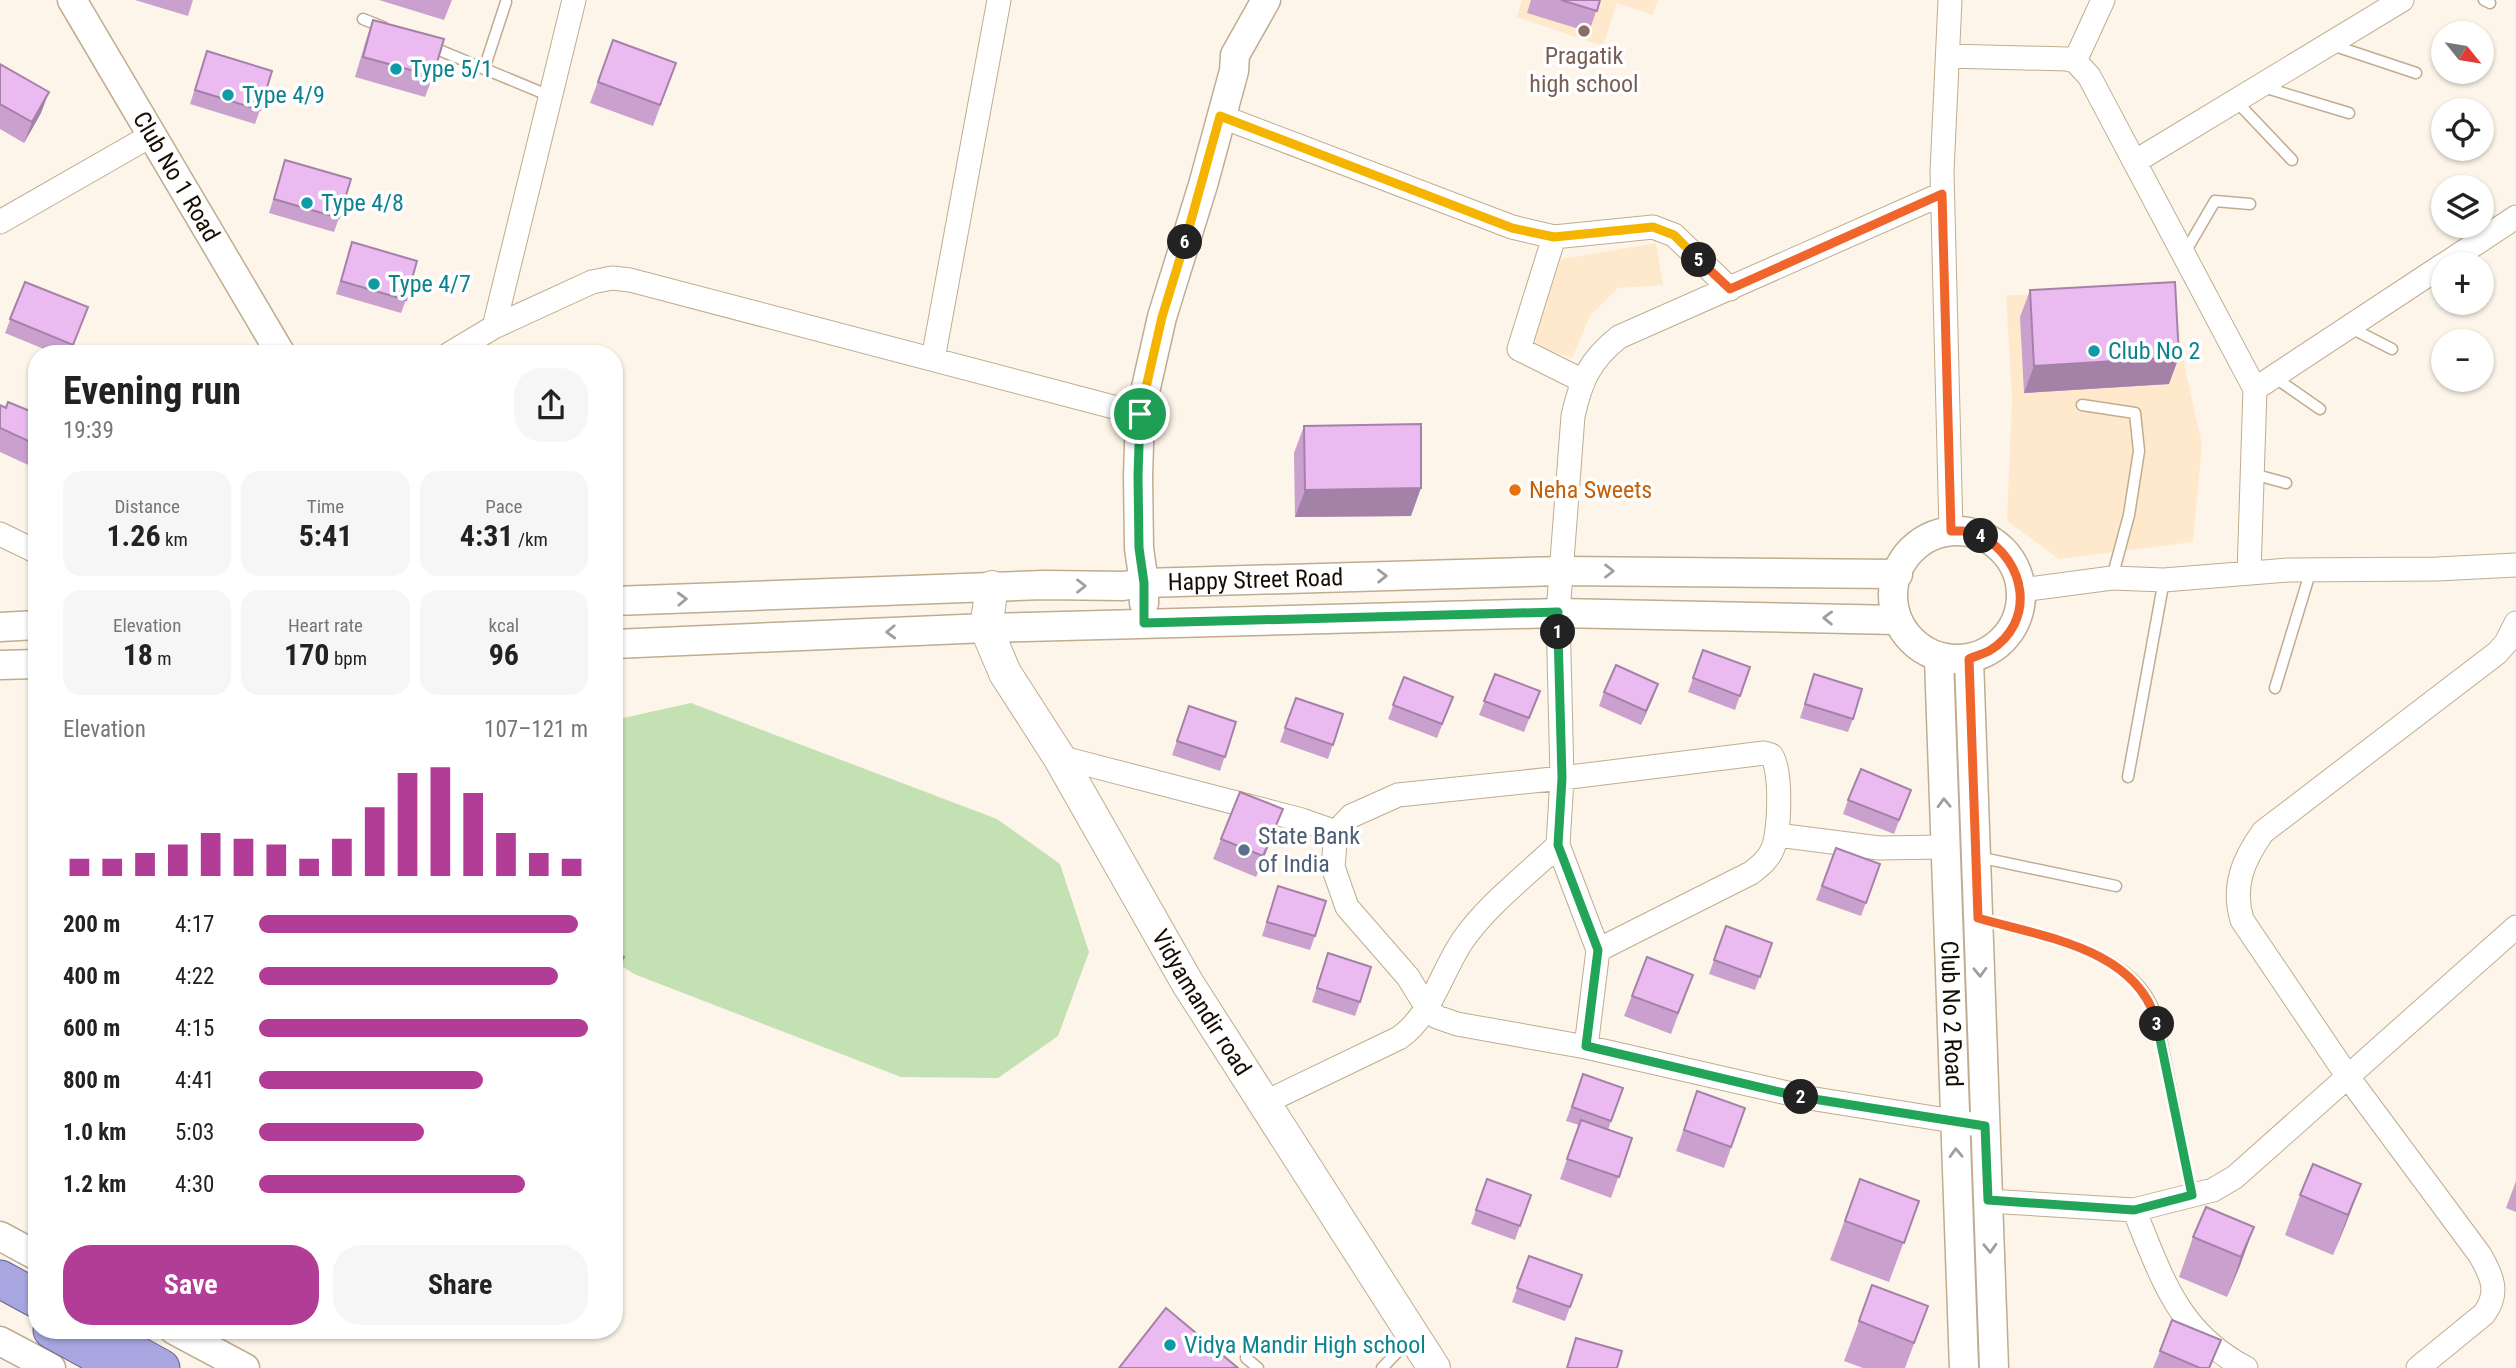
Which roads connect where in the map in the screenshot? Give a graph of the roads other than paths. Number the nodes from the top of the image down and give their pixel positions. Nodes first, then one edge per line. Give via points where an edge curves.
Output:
1 (72, 0) edge
2 (574, 0) edge
3 (999, 0) edge
4 (1266, 0) edge
5 (1950, 0) edge
6 (2103, 0) edge
7 (2402, 0) edge
8 (506, 2) dead end
9 (363, 19) dead end
10 (400, 34) edge
11 (412, 39) edge
12 (2330, 44) junction
13 (1948, 56) junction
14 (2075, 61) junction
15 (484, 69) junction
16 (2416, 73) dead end
17 (2261, 86) junction
18 (550, 96) junction
19 (2235, 101) junction
20 (2349, 113) dead end
21 (1220, 116) junction
22 (152, 135) junction
23 (2292, 160) dead end
24 (2136, 161) junction
25 (1942, 194) junction
26 (2250, 204) dead end
27 (2516, 217) edge
28 (0, 222) edge
29 (1554, 237) junction
30 (2466, 252) edge
31 (2185, 254) junction
32 (2431, 276) edge
33 (1730, 289) junction
34 (494, 327) junction
35 (2349, 327) junction
36 (276, 345) edge
37 (464, 345) edge
38 (2392, 349) dead end
39 (933, 359) junction
40 (1583, 381) junction
41 (2265, 383) junction
42 (2082, 405) dead end
43 (2320, 409) dead end
44 (1140, 414) junction
45 (2253, 474) junction
46 (2286, 483) dead end
47 (1951, 531) junction
48 (0, 534) edge
49 (28, 548) edge
50 (2516, 565) edge
51 (2311, 570) junction
52 (1562, 571) junction
53 (2249, 573) junction
54 (1898, 575) junction
55 (2112, 578) junction
56 (2164, 580) junction
57 (1144, 583) junction
58 (1044, 586) junction
59 (992, 587) junction
60 (938, 589) junction
61 (2021, 590) junction
62 (623, 601) edge
63 (1558, 612) junction
64 (1897, 620) junction
65 (1144, 623) junction
66 (2516, 623) edge
67 (28, 625) edge
68 (1037, 626) junction
69 (0, 627) edge
70 (986, 628) junction
71 (930, 630) junction
72 (623, 644) edge
73 (1940, 659) junction
74 (1969, 659) junction
75 (28, 664) edge
76 (0, 665) edge
77 (2275, 688) dead end
78 (1059, 757) junction
79 (2128, 776) dead end
80 (1562, 778) junction
81 (1336, 832) junction
82 (1777, 835) junction
83 (1558, 845) junction
84 (1945, 847) junction
85 (1976, 857) junction
86 (2116, 886) dead end
87 (1978, 918) junction
88 (2516, 927) edge
89 (1598, 950) junction
90 (1427, 1008) junction
91 (1586, 1046) junction
92 (2348, 1077) junction
93 (1264, 1103) junction
94 (1955, 1121) junction
95 (1985, 1126) junction
96 (2192, 1195) junction
97 (1988, 1200) junction
98 (2134, 1210) junction
99 (0, 1236) edge
100 (28, 1251) edge
101 (0, 1279) edge
102 (28, 1294) edge
103 (0, 1301) edge
104 (28, 1316) edge
105 (1413, 1335) junction
106 (68, 1339) edge
107 (108, 1339) edge
108 (191, 1339) edge
109 (0, 1341) edge
110 (1246, 1358) dead end
111 (51, 1368) edge
112 (121, 1368) edge
113 (161, 1368) edge
114 (245, 1368) edge
115 (1258, 1368) edge
116 (1382, 1368) edge
117 (1434, 1368) edge
118 (1964, 1368) edge
119 (1994, 1368) edge
120 (2246, 1368) edge
121 (2418, 1368) edge

1 - 22 street, Club No 1 Road
2 - 18 street
3 - 39 street
4 - 21 street via 1235,55
5 - 13 street
6 - 14 street
7 - 12 street
8 - 15 lane
9 - 10 lane
11 - 15 lane
12 - 16 lane
12 - 17 street
13 - 14 street
13 - 25 street
14 - 24 street via 2089,76
15 - 18 lane
17 - 19 street
17 - 20 lane
18 - 34 street
19 - 23 lane
19 - 24 street
21 - 29 street via 1512,228
21 - 44 street via 1162,317
22 - 28 street
22 - 36 street, Club No 1 Road
24 - 31 street
25 - 33 street
25 - 47 street
26 - 31 lane via 2215,201
27 - 30 street
29 - 33 street via 1662,229
29 - 40 street via 1519,349
31 - 41 street
32 - 35 street
33 - 40 street via 1619,337 1600,352
34 - 37 street
34 - 39 street via 592,282 612,278
35 - 38 lane
35 - 41 street
39 - 44 street
40 - 52 street via 1573,416
41 - 43 lane
41 - 45 street
42 - 55 lane via 2135,413 2139,451
44 - 57 street via 1139,548
45 - 46 lane
45 - 53 street
47 - 54 street via 1921,541 1905,557
47 - 61 street via 1982,536 1999,547 2012,563
48 - 49 street
50 - 51 street
51 - 53 street
51 - 77 lane
52 -> 54 street, Happy Street Road
57 -> 52 street, Happy Street Road
52 - 63 street
53 - 56 street
54 - 64 street via 1892,598
55 - 56 street
55 - 61 street
56 - 79 lane
58 -> 57 street, Happy Street Road
57 - 65 street
58 - 59 street, Happy Street Road
58 - 68 street
59 - 60 street, Happy Street Road
59 - 70 main road
62 -> 60 street, Happy Street Road
60 - 71 street
61 - 74 street via 2015,621 2004,638
64 -> 63 street, Happy Street Road
63 - 65 street, Happy Street Road
63 - 80 street
64 - 73 street via 1908,639
65 - 68 street, Happy Street Road
66 - 92 street via 2497,653 2263,832 2242,870 2237,904 2242,920
67 - 69 street
68 - 70 street, Happy Street Road
70 - 71 street, Happy Street Road
70 - 78 main road, Vidyamandir road via 1005,673
71 -> 72 street, Happy Street Road
73 - 74 street
84 -> 73 street, Club No 2 Road
74 - 85 street, Club No 2 Road
75 - 76 street
78 - 81 street
78 - 93 main road, Vidyamandir road via 1188,984
80 - 81 street via 1398,795 1351,816
80 - 82 street via 1764,753 1771,755 1777,767
80 - 83 street
81 - 90 street via 1333,867 1347,906 1408,977
82 - 84 street via 1879,848
82 - 89 street via 1773,850 1752,873
83 - 89 street
83 - 90 street via 1476,923
84 - 94 street, Club No 2 Road
85 - 86 lane
85 - 87 street, Club No 2 Road
87 -> 95 street, Club No 2 Road
87 - 96 lane via 2089,950 2143,991 2159,1029
88 - 92 street
89 - 91 street
90 - 91 street via 1457,1024
90 - 93 street via 1399,1038
91 - 94 street via 1808,1098
92 - 96 street via 2235,1177
92 - 121 street via 2480,1255 2494,1286 2484,1314
93 - 105 main road, Vidyamandir road
94 - 95 street
118 -> 94 street, Club No 2 Road
95 - 97 street, Club No 2 Road
96 - 98 street
97 - 98 street
97 -> 119 street, Club No 2 Road
98 - 120 street via 2171,1298 2210,1344
99 - 100 street
101 - 102 highway
103 - 104 highway
105 - 116 lane
105 - 117 main road, Vidyamandir road
106 - 112 highway
107 - 113 highway
108 - 114 street
109 - 111 street
110 - 115 lane

